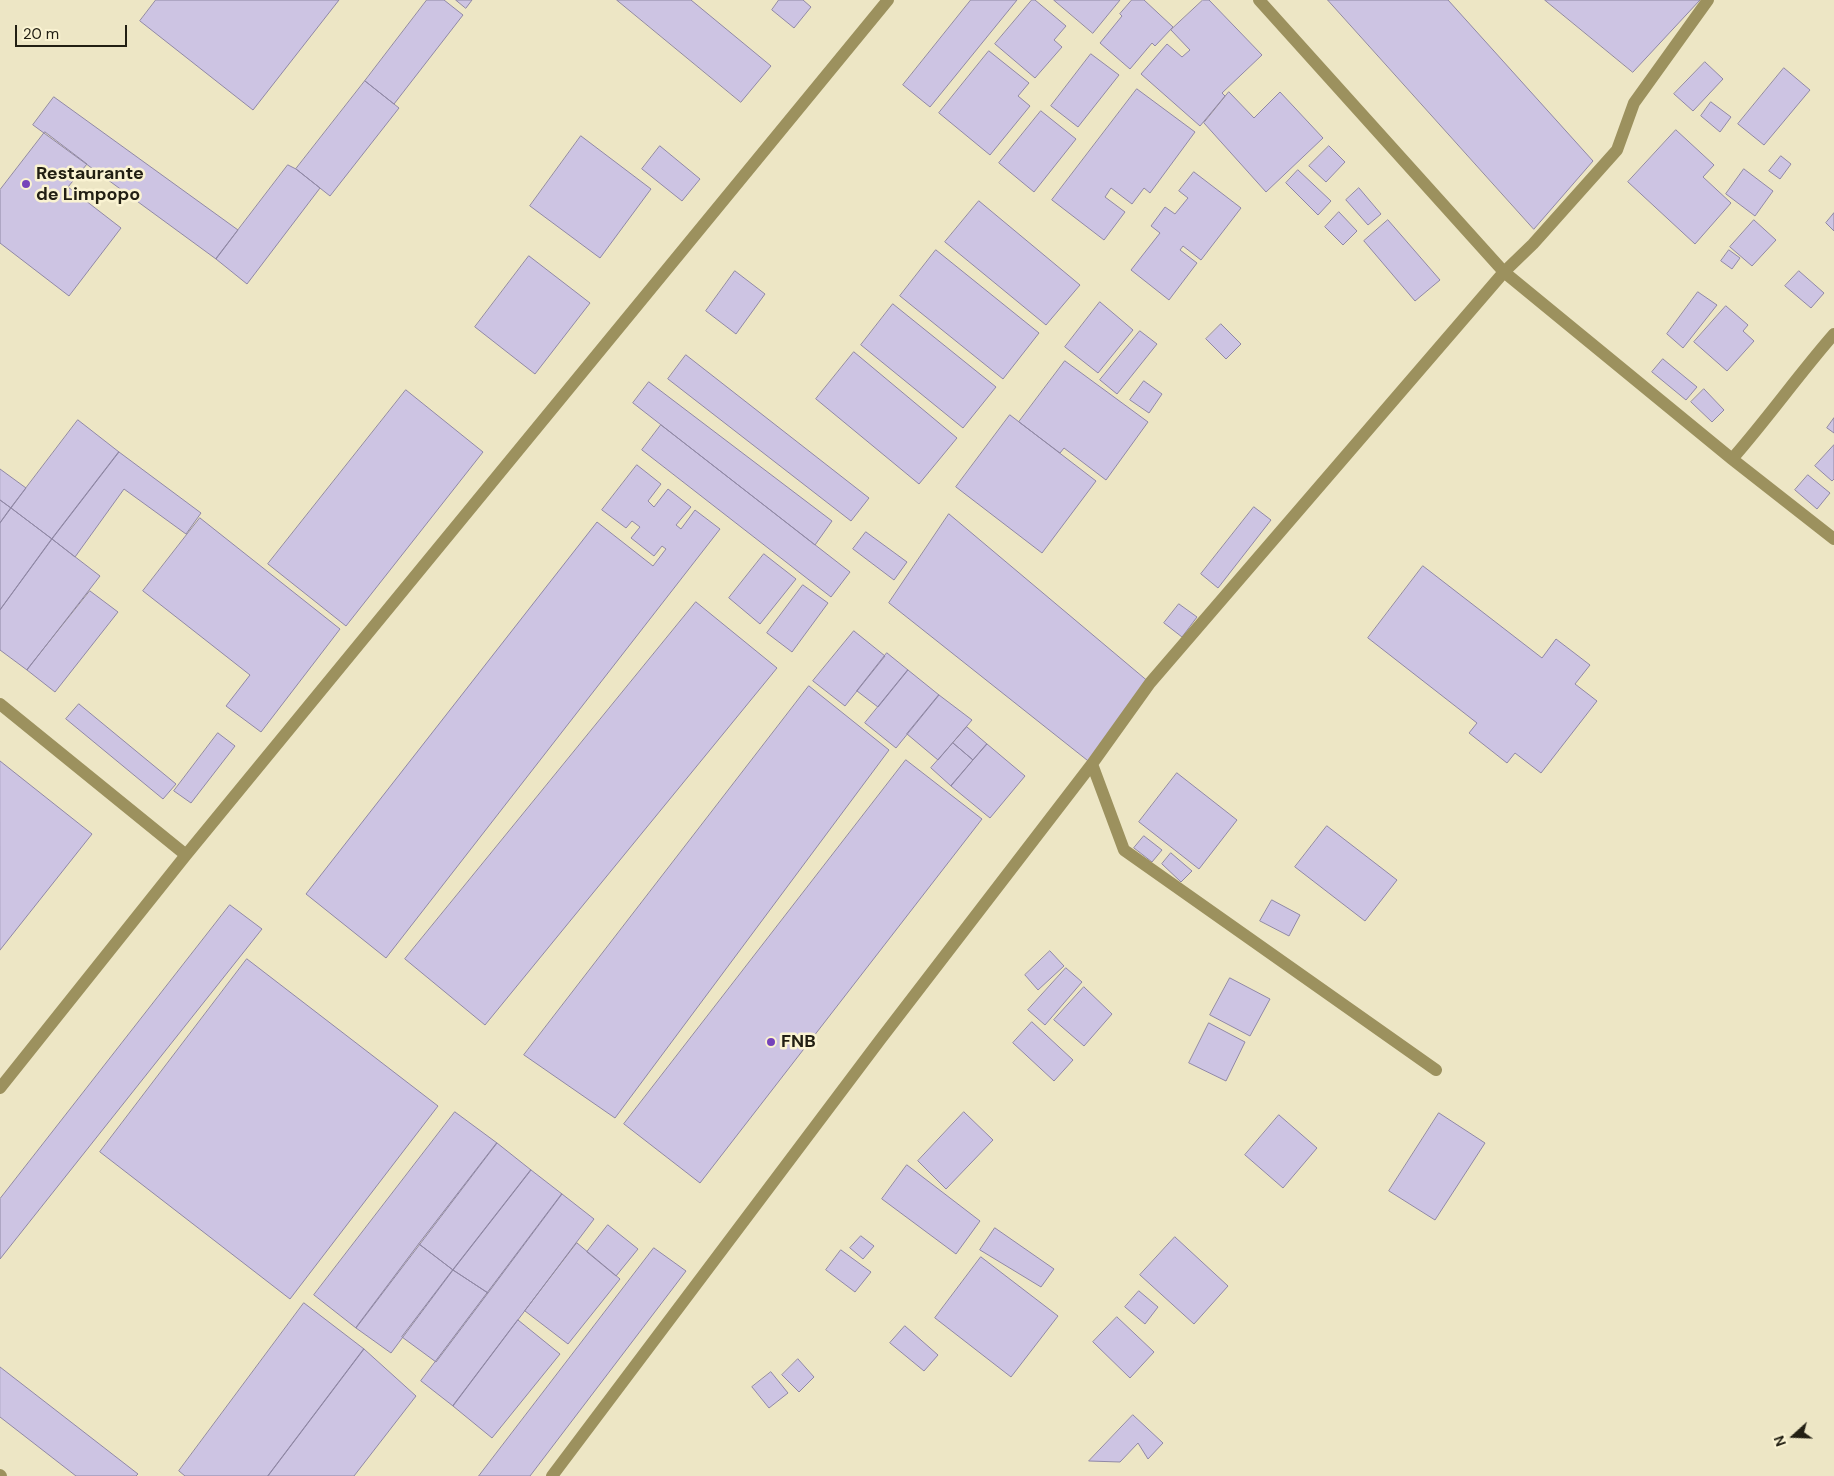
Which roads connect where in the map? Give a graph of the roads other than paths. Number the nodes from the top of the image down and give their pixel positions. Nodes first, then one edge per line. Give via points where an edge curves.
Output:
1 (888, 0) edge
2 (1260, 0) edge
3 (1708, 0) edge
4 (1504, 272) junction
5 (1834, 334) edge
6 (1732, 459) junction
7 (1834, 539) edge
8 (0, 704) edge
9 (1092, 764) junction
10 (186, 855) junction
11 (1436, 1070) dead end
12 (0, 1088) edge
13 (552, 1476) edge

1 - 10 street
2 - 4 street
3 - 4 street via 1634,103 1617,150
4 - 6 street
4 - 9 street via 1150,683
5 - 6 street
6 - 7 street
8 - 10 street
9 - 11 street via 1124,850
9 - 13 street
10 - 12 street

